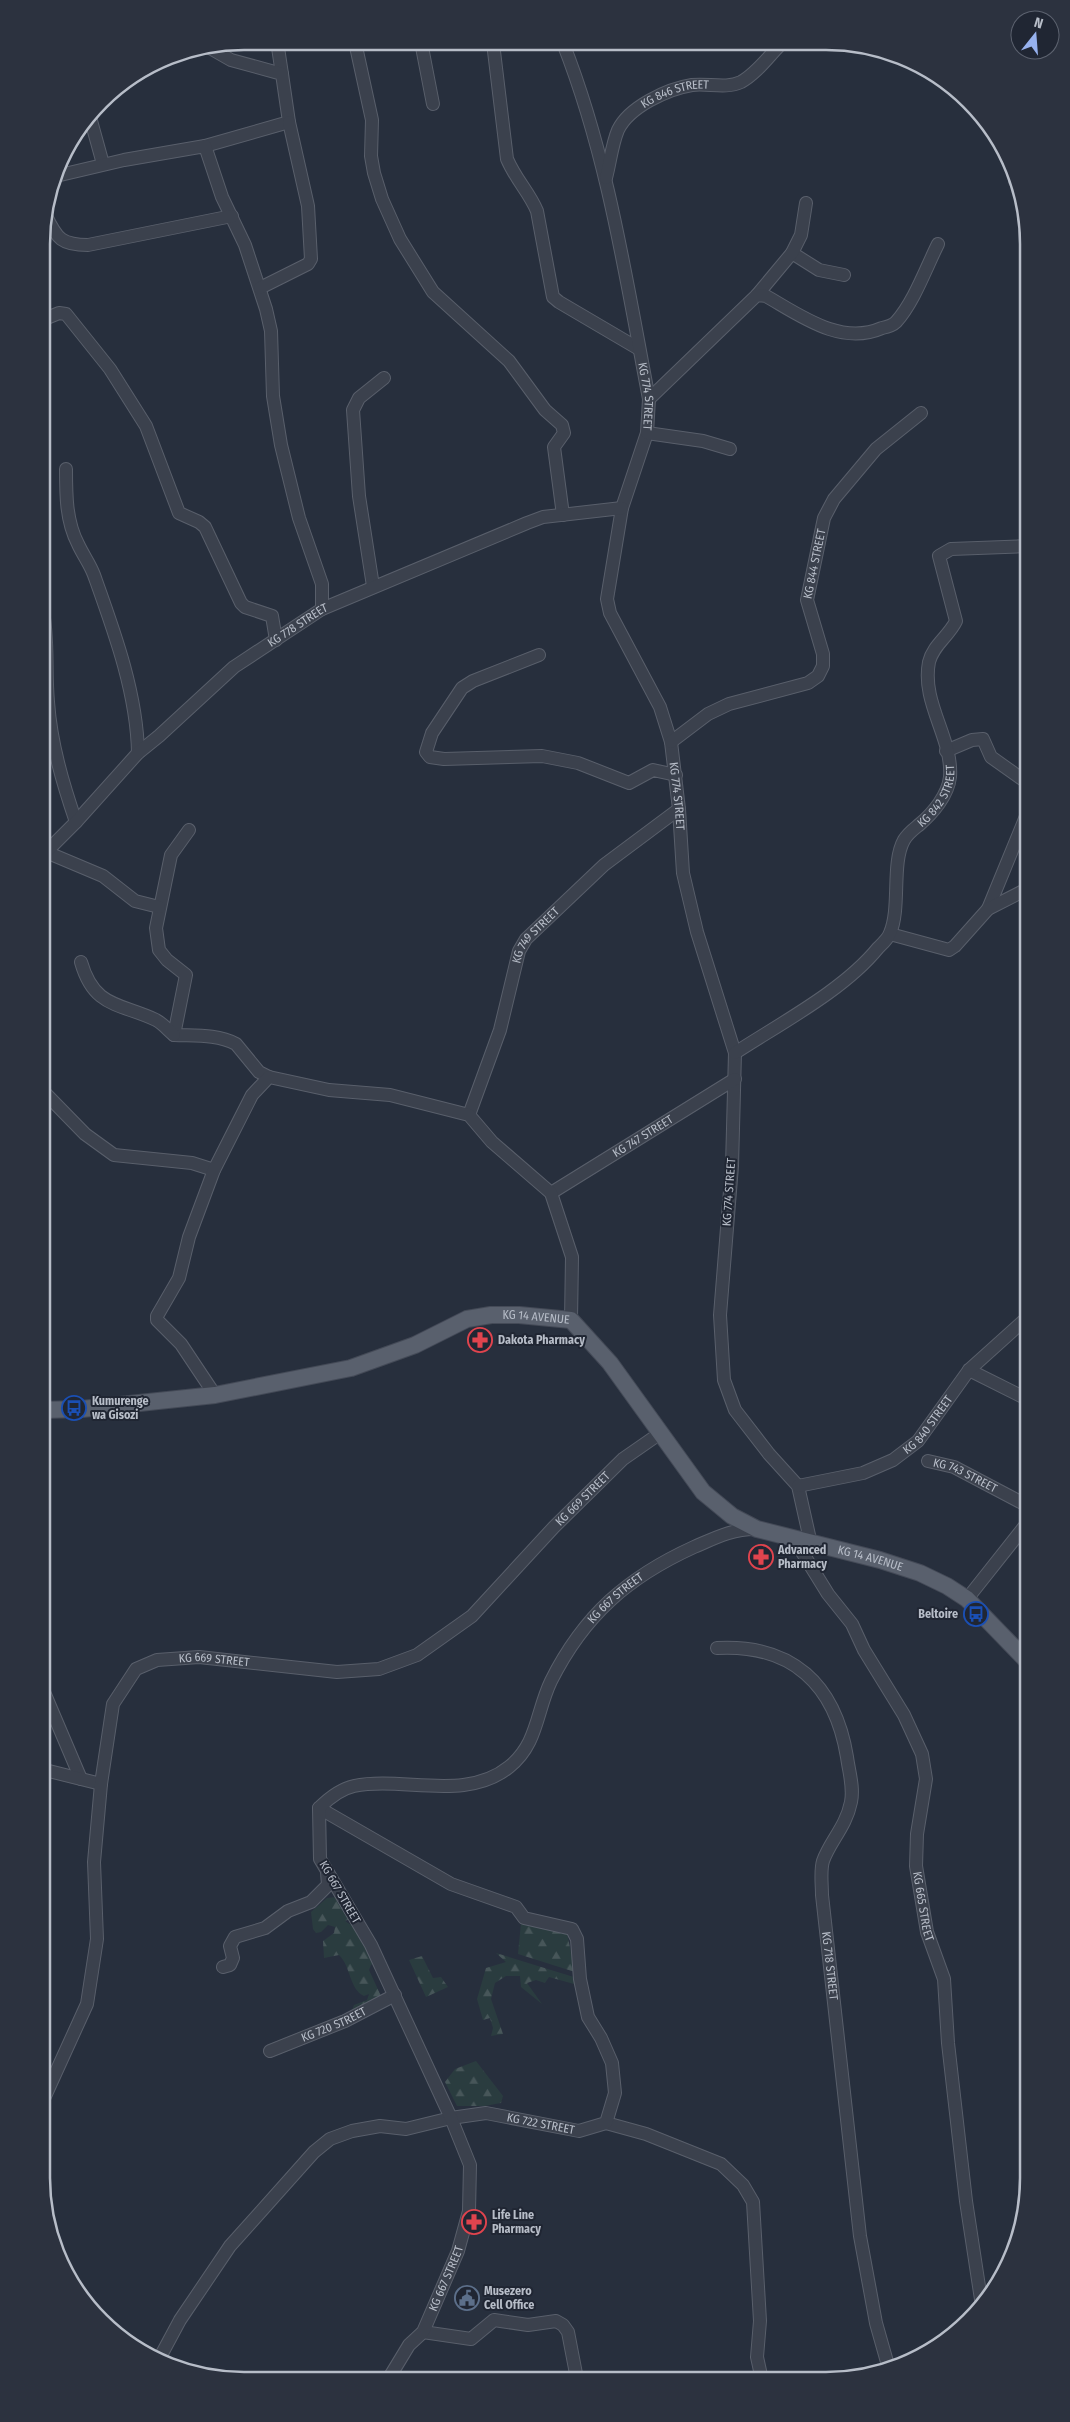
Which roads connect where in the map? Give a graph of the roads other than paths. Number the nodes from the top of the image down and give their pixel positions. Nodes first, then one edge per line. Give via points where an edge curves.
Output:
1 (278, 50) edge
2 (357, 50) edge
3 (423, 50) edge
4 (493, 50) edge
5 (566, 50) edge
6 (775, 50) edge
7 (217, 52) edge
8 (282, 74) junction
9 (433, 104) dead end
10 (289, 122) junction
11 (92, 124) edge
12 (205, 146) junction
13 (104, 164) junction
14 (63, 174) edge
15 (606, 181) junction
16 (806, 203) dead end
17 (232, 216) junction
18 (51, 226) edge
19 (938, 244) dead end
20 (792, 253) junction
21 (844, 275) dead end
22 (260, 288) junction
23 (757, 295) junction
24 (50, 317) edge
25 (639, 349) junction
26 (384, 378) dead end
27 (649, 399) junction
28 (921, 413) dead end
29 (647, 432) junction
30 (730, 449) dead end
31 (66, 469) dead end
32 (622, 508) junction
33 (563, 515) junction
34 (1020, 546) edge
35 (373, 586) junction
36 (322, 609) junction
37 (276, 640) junction
38 (539, 655) dead end
39 (50, 726) edge
40 (671, 742) junction
41 (946, 751) junction
42 (138, 752) junction
43 (676, 775) junction
44 (1020, 778) edge
45 (679, 809) junction
46 (76, 822) junction
47 (189, 830) dead end
48 (1020, 831) edge
49 (50, 848) edge
50 (50, 856) edge
51 (1020, 893) edge
52 (159, 908) junction
53 (988, 909) junction
54 (890, 934) junction
55 (81, 962) dead end
56 (174, 1035) junction
57 (735, 1053) junction
58 (268, 1077) junction
59 (734, 1079) junction
60 (50, 1098) edge
61 (469, 1115) junction
62 (214, 1170) junction
63 (551, 1193) junction
64 (571, 1320) junction
65 (1020, 1323) edge
66 (969, 1370) junction
67 (215, 1395) junction
68 (1020, 1396) edge
69 (50, 1410) edge
70 (659, 1434) junction
71 (928, 1461) dead end
72 (798, 1486) junction
73 (1020, 1502) edge
74 (757, 1529) junction
75 (1020, 1532) edge
76 (794, 1539) junction
77 (811, 1544) junction
78 (967, 1599) junction
79 (717, 1648) dead end
80 (1020, 1654) edge
81 (50, 1706) edge
82 (50, 1771) edge
83 (81, 1780) junction
84 (101, 1784) junction
85 (319, 1808) junction
86 (320, 1859) junction
87 (223, 1967) dead end
88 (396, 1995) junction
89 (270, 2051) dead end
90 (50, 2086) edge
91 (451, 2118) junction
92 (606, 2124) junction
93 (980, 2296) edge
94 (423, 2332) junction
95 (162, 2354) edge
96 (887, 2362) edge
97 (393, 2372) edge
98 (576, 2372) edge
99 (760, 2372) edge

1 - 8 street
2 - 33 street via 372,120 371,156 382,199 400,239 433,292 509,361 545,410 562,425 564,433 554,448
3 - 9 street
4 - 25 street via 507,159 537,211 553,296
5 - 15 street, KG 774 STREET
6 - 15 street, KG 846 STREET via 743,81 732,85 691,86 638,106 618,130
7 - 8 street via 231,60
8 - 10 street
10 - 12 street
10 - 22 street via 308,206 311,260
11 - 13 street
12 - 13 street
12 - 17 street
13 - 14 street
15 - 25 street, KG 774 STREET
16 - 20 street via 801,235
17 - 18 street via 88,245 62,241
17 - 22 street
19 - 23 street via 895,323 873,332 835,332 766,296
20 - 21 street via 819,270
20 - 23 street
22 - 36 street via 271,331 273,396 281,445 299,518 322,584
23 - 27 street
24 - 37 street via 66,314 110,370 146,426 179,513 202,524 245,608 272,616
25 - 27 street, KG 774 STREET
26 - 35 street via 359,398 353,410 359,496
27 - 29 street, KG 774 STREET
28 - 40 street, KG 844 STREET via 876,448 834,499 824,518 807,600 823,654 818,676 808,682 729,704 708,714
29 - 30 street
29 - 32 street, KG 774 STREET
31 - 42 street via 68,511 73,530 92,570 120,656 137,723
32 - 33 street, KG 778 STREET
32 - 40 street, KG 774 STREET via 607,599 610,613 660,707
33 - 35 street, KG 778 STREET via 527,522
34 - 41 street, KG 842 STREET via 951,549 939,556 956,621 936,647 930,662 928,686
35 - 36 street, KG 778 STREET
36 - 37 street, KG 778 STREET
37 - 42 street, KG 778 STREET via 234,667
38 - 43 street via 462,688 432,733 426,752 430,757 542,756 578,763 629,783 653,770
39 - 46 street
40 - 43 street, KG 774 STREET
41 - 44 street via 972,740 983,740 991,758
41 - 54 street, KG 842 STREET via 950,778 946,791 933,812 909,833 900,849
42 - 46 street, KG 778 STREET
43 - 45 street, KG 774 STREET
45 - 57 street, KG 774 STREET via 683,873 697,932
45 - 61 street, KG 749 STREET via 604,865 526,939 519,951 500,1030
46 - 49 street, KG 778 STREET
47 - 52 street via 171,855
48 - 53 street
50 - 52 street via 103,876 135,901
51 - 53 street
52 - 56 street via 156,928 160,950 186,975
53 - 54 street via 949,950
54 - 57 street via 850,978
55 - 56 street via 85,976 107,1002 157,1021
56 - 58 street via 217,1037 231,1041 259,1072
57 - 59 street, KG 774 STREET
58 - 61 street via 329,1090 390,1095
58 - 62 street via 252,1095
59 - 63 street, KG 747 STREET
59 - 72 street, KG 774 STREET via 732,1166 720,1315 724,1380 735,1410
60 - 62 street via 85,1134 114,1155 192,1163
61 - 63 street via 492,1142
62 - 67 street via 189,1237 179,1278 157,1320 181,1344
63 - 64 street via 572,1257
64 - 67 main road, KG 14 AVENUE via 500,1315 467,1319 415,1344 351,1368
64 - 70 main road, KG 14 AVENUE via 610,1363
65 - 66 street, KG 840 STREET
66 - 68 street
66 - 72 street, KG 840 STREET via 918,1441 893,1460 863,1473
67 - 69 main road, KG 14 AVENUE
70 - 74 main road, KG 14 AVENUE via 702,1492 732,1516
70 - 84 street, KG 669 STREET via 616,1466 472,1616 417,1654 379,1668 337,1672 199,1657 158,1660 136,1669 113,1704
71 - 73 street, KG 743 STREET via 954,1467
72 - 77 street, KG 774 STREET
74 - 76 main road, KG 14 AVENUE
74 - 85 street, KG 667 STREET via 729,1531 677,1555 640,1575 607,1602 579,1634 556,1672 527,1749 508,1768 482,1780 460,1785 369,1784 353,1787 330,1798
75 - 78 street
76 - 77 main road, KG 14 AVENUE
76 - 93 street, KG 665 STREET via 828,1594 852,1624 904,1715 922,1754 926,1780 918,1818 916,1866 927,1932 944,1979 948,2044
77 - 78 main road, KG 14 AVENUE via 920,1573
78 - 80 main road, KG 14 AVENUE
79 - 96 street, KG 718 STREET via 765,1651 781,1656 803,1670 827,1698 844,1742 852,1790 850,1804 841,1831 823,1861 822,1895 860,2236
81 - 83 street
82 - 83 street
83 - 84 street
84 - 90 street, KG 669 STREET via 94,1862 96,1939 87,2004
85 - 86 street, KG 667 STREET
85 - 92 street via 451,1884 516,1907 524,1918 572,1929 577,1939 588,2017 612,2063 615,2093
86 - 87 street via 327,1871 328,1885 311,1902 288,1910 265,1928 235,1937 230,1946 233,1958 230,1965
86 - 88 street, KG 667 STREET via 371,1945
88 - 89 street, KG 720 STREET via 346,2021
88 - 91 street, KG 667 STREET
91 - 92 street, KG 722 STREET via 486,2113 580,2131
91 - 94 street, KG 667 STREET via 470,2165 469,2211 458,2251
91 - 95 street, KG 722 STREET via 406,2129 380,2126 352,2131 330,2139 314,2152 230,2246 180,2320
92 - 99 street via 646,2134 721,2164 743,2184 753,2202 760,2321 757,2357
94 - 97 street, KG 667 STREET via 409,2345
94 - 98 street via 471,2339 494,2320 528,2325 556,2321 563,2324 568,2332

